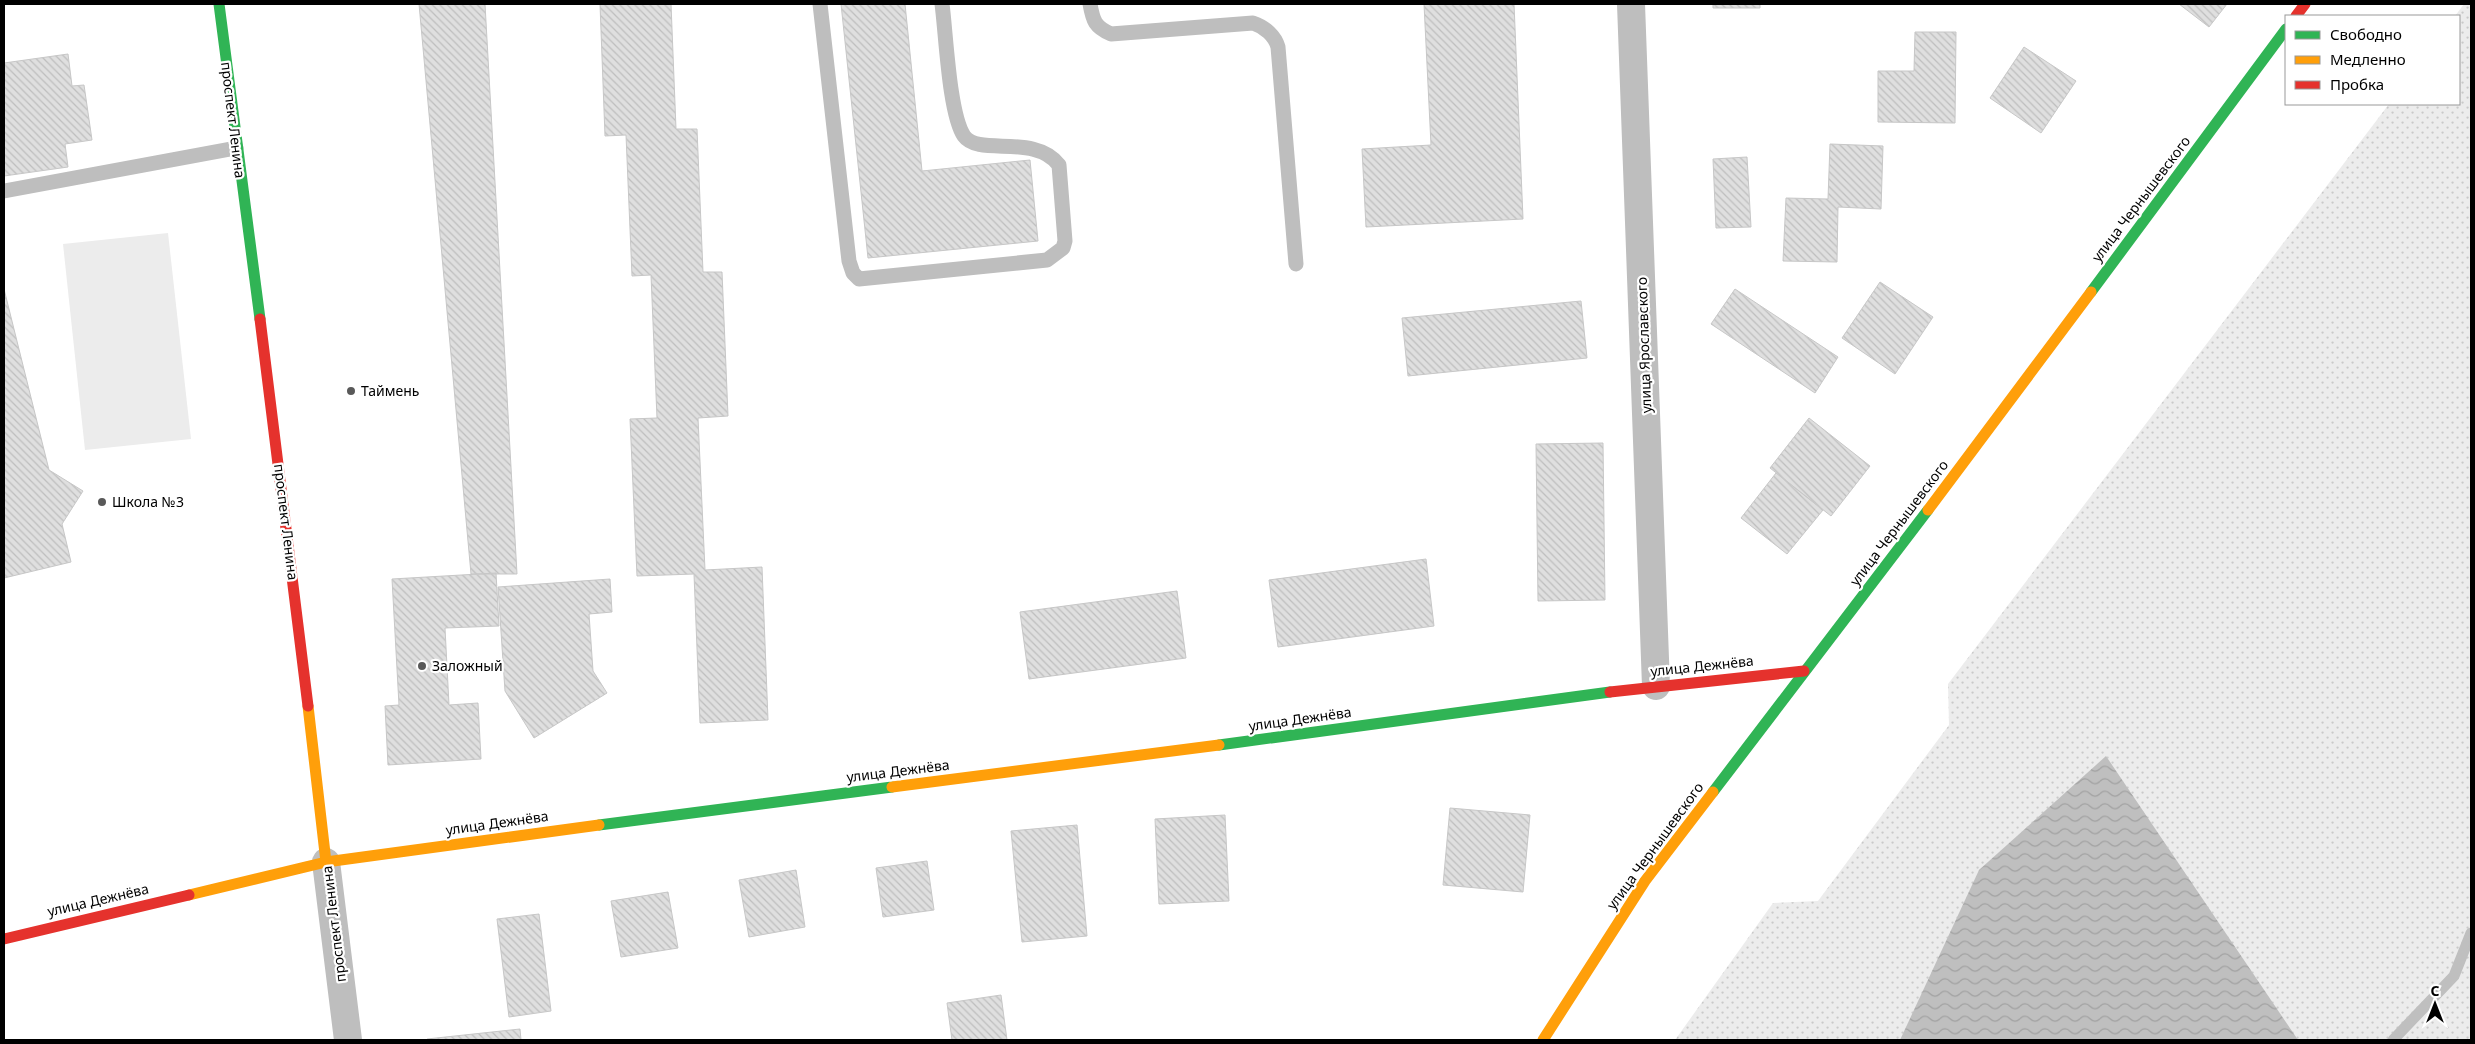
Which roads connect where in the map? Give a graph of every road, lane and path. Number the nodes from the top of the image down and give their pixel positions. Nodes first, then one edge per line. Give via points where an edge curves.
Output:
1 (219, 4) edge
2 (820, 4) edge
3 (942, 4) edge
4 (1090, 4) edge
5 (1631, 4) edge
6 (2305, 4) edge
7 (2297, 15) edge
8 (2285, 30) edge
9 (236, 148) junction
10 (4, 191) edge
11 (1296, 264) dead end
12 (1804, 671) junction
13 (1656, 686) junction
14 (326, 862) junction
15 (4, 939) edge
16 (348, 1040) edge
17 (1544, 1040) edge

1 - 9 main road, проспект Ленина
2 - 3 lane via 849,261 853,273 859,279 1047,260 1063,248 1065,241 1059,165 1052,156 1034,148 972,142 965,137 954,108
4 - 11 lane via 1092,20 1098,28 1112,34 1253,23 1275,38
5 - 13 street, улица Ярославского
6 - 7 main road
8 - 12 main road, улица Чернышевского via 1856,606
9 - 10 lane
9 - 14 main road, проспект Ленина via 293,577
12 - 13 main road, улица Дежнёва
12 - 17 main road, улица Чернышевского via 1645,881
13 - 14 main road, улица Дежнёва
14 - 15 main road, улица Дежнёва
14 - 16 street, проспект Ленина

